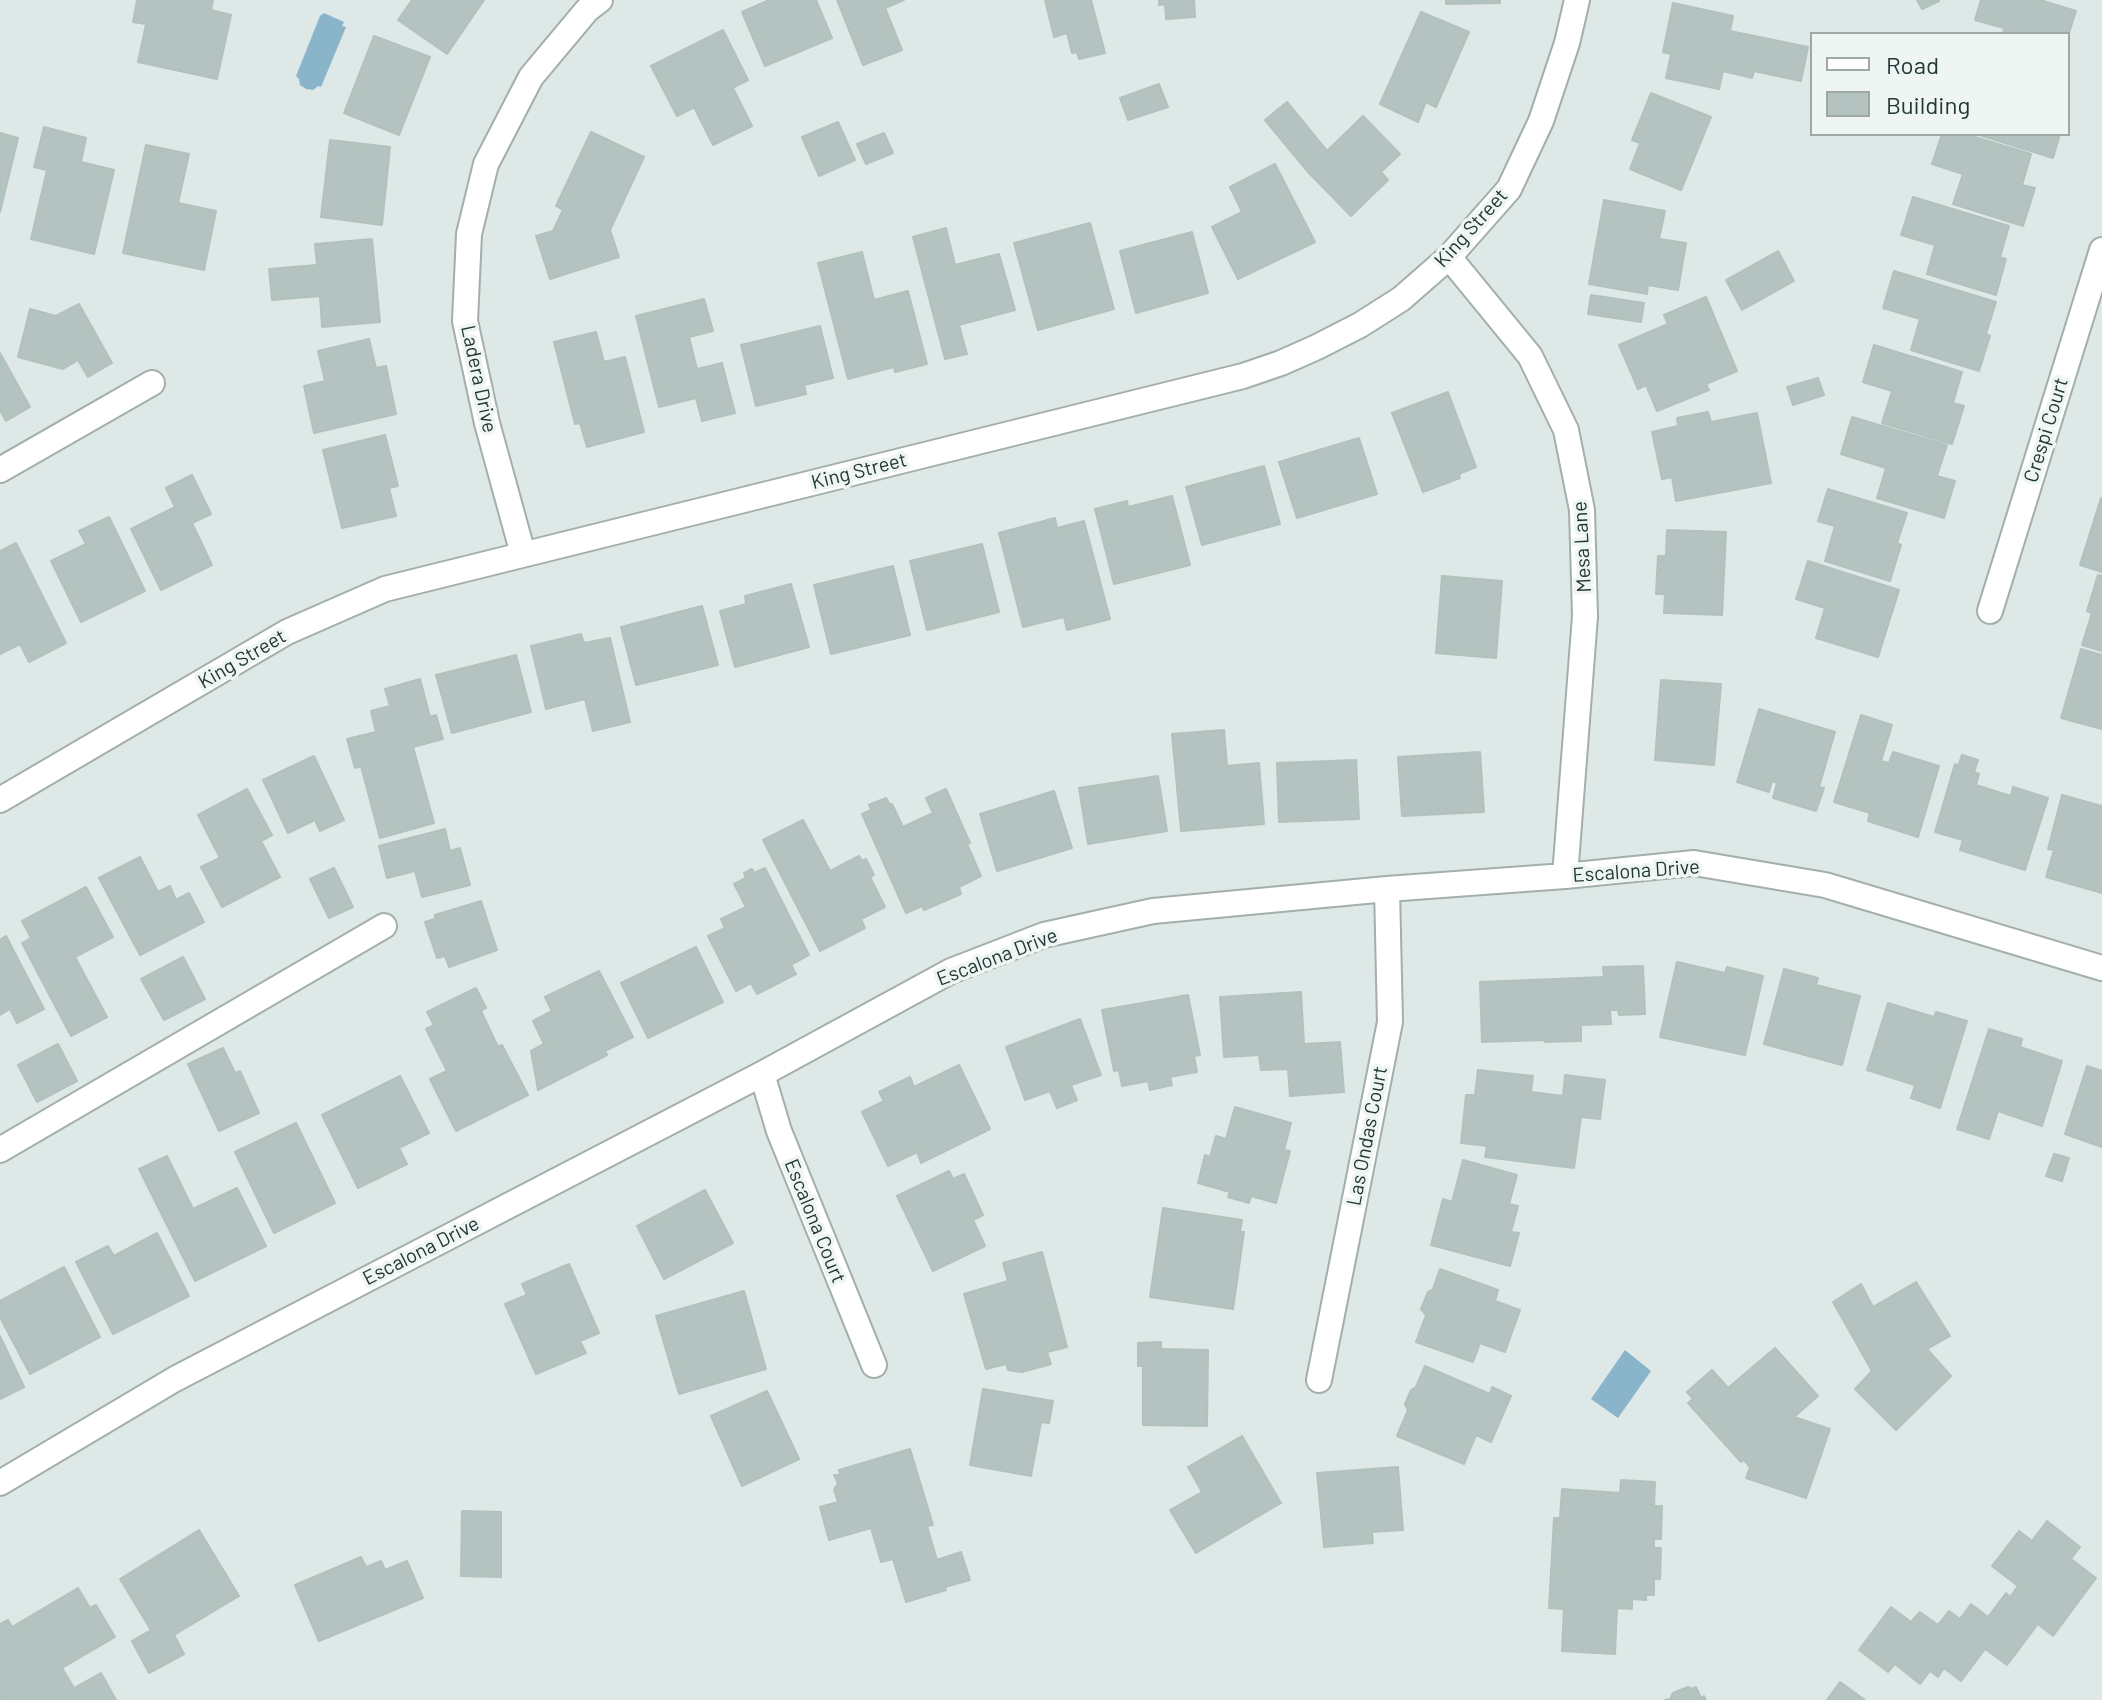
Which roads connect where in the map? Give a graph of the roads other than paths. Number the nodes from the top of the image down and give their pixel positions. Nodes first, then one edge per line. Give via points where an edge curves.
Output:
1 (600, 0) edge
2 (1577, 0) edge
3 (2102, 250) edge
4 (1449, 257) junction
5 (152, 383) dead end
6 (0, 470) edge
7 (523, 554) junction
8 (1990, 611) dead end
9 (0, 800) edge
10 (1565, 876) junction
11 (1387, 889) junction
12 (384, 926) dead end
13 (2102, 968) edge
14 (762, 1074) junction
15 (0, 1150) edge
16 (874, 1365) dead end
17 (1319, 1380) dead end
18 (0, 1483) edge

1 - 7 street, Ladera Drive via 531,77 486,164 469,234 465,321
2 - 4 street, King Street via 1541,121 1509,189
3 - 8 street, Crespi Court
4 - 7 street, King Street via 1401,299 1360,325 1243,376
4 - 10 street, Mesa Lane via 1530,356 1566,430 1582,510 1585,616
5 - 6 street
7 - 9 street, King Street via 385,589 287,632
10 - 11 street, Escalona Drive
10 - 13 street, Escalona Drive via 1694,863 1825,885
11 - 14 street, Escalona Drive via 1153,911 1044,935 951,971
11 - 17 street, Las Ondas Court via 1390,1022
12 - 15 street
14 - 16 street, Escalona Court via 779,1131
14 - 18 street, Escalona Drive via 175,1379

